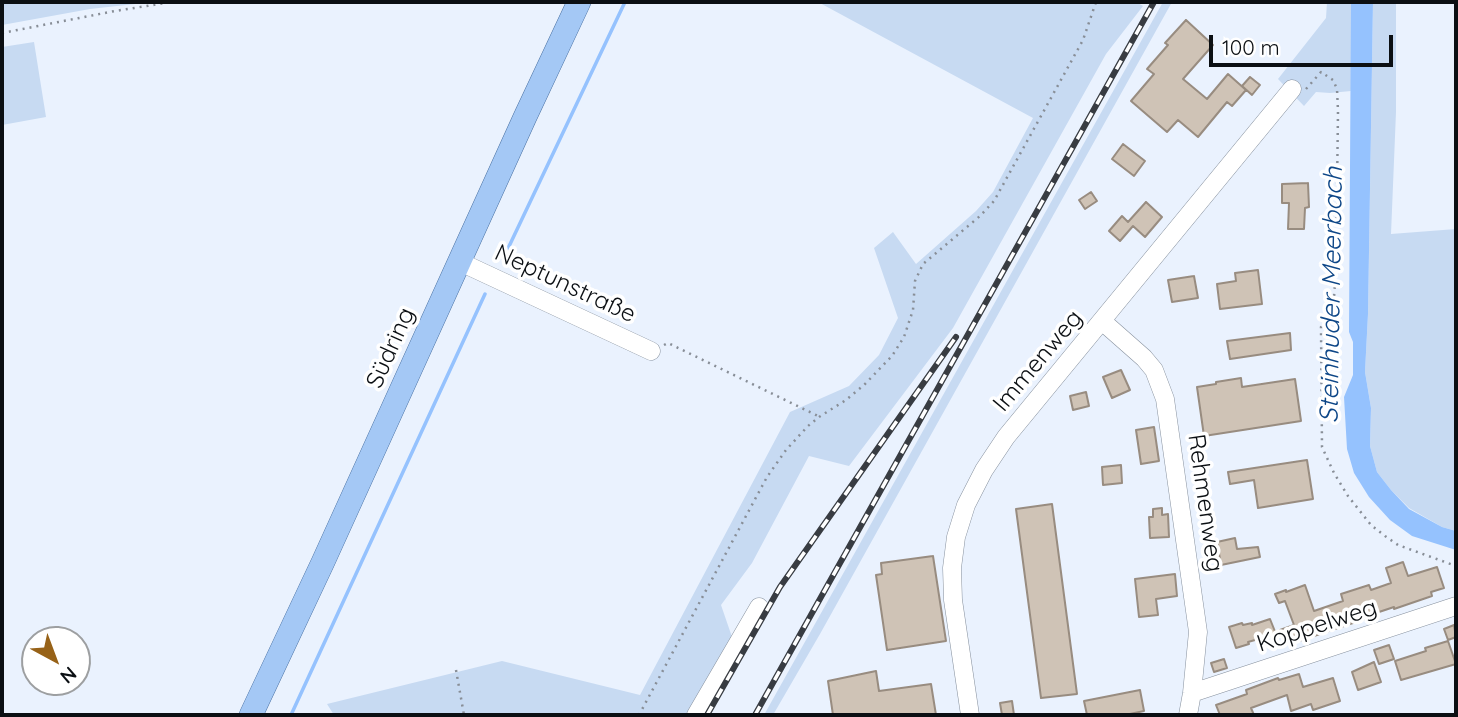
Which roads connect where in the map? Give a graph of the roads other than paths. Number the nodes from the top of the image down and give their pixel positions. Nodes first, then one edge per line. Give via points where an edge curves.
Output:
1 (579, 2) edge
2 (1292, 89) road end
3 (458, 261) junction
4 (1102, 321) junction
5 (651, 351) road end
6 (1456, 606) edge
7 (759, 607) dead end
8 (1192, 694) junction
9 (251, 715) edge
10 (696, 715) edge
11 (971, 715) edge
12 (1188, 715) edge

1 - 3 main road, Südring
2 - 4 street, Immenweg
3 - 5 street, Neptunstraße
3 - 9 main road, Südring
4 - 8 street, Rehmenweg via 1154,370 1165,399 1197,621
4 - 11 street, Immenweg via 1006,438 966,505 956,537 953,600
6 - 8 street, Koppelweg
7 - 10 street
8 - 12 street, Rehmenweg

